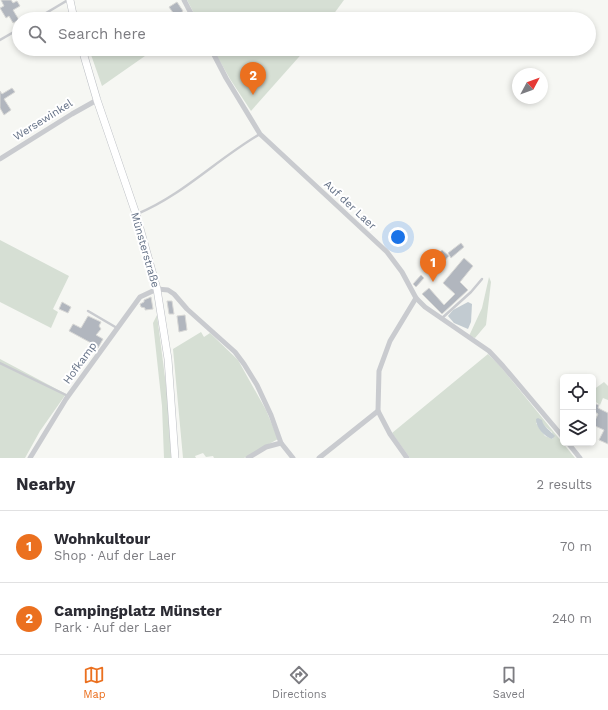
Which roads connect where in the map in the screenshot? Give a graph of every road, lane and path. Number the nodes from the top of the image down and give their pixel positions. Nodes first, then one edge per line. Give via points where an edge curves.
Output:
1 (69, 0) edge
2 (184, 0) edge
3 (48, 12) edge
4 (72, 12) edge
5 (190, 12) edge
6 (12, 33) edge
7 (0, 40) edge
8 (84, 56) edge
9 (214, 56) edge
10 (97, 100) junction
11 (260, 134) junction
12 (0, 159) edge
13 (136, 214) junction
14 (482, 278) dead end
15 (157, 289) junction
16 (416, 298) junction
17 (88, 311) dead end
18 (441, 319) junction
19 (118, 328) junction
20 (0, 363) edge
21 (68, 396) junction
22 (378, 411) junction
23 (560, 433) edge
24 (281, 443) junction
25 (570, 446) edge
26 (30, 458) edge
27 (175, 458) edge
28 (248, 458) edge
29 (293, 458) edge
30 (318, 458) edge
31 (407, 458) edge
32 (580, 458) edge

1 - 3 lane
1 - 4 main road
2 - 5 street
6 - 7 lane
8 - 10 main road, Münsterstraße
9 - 11 street, Auf der Laer
10 - 12 street, Wersewinkel
10 - 13 main road, Münsterstraße
11 - 13 lane via 168,199
11 - 16 street, Auf der Laer via 386,252 402,272
13 - 15 main road, Münsterstraße
14 - 18 lane via 471,292
15 - 19 street, Hofkamp via 140,297
15 - 24 street via 168,290 174,294 235,352 263,396
15 - 27 main road, Münsterstraße via 168,359
16 - 18 street, Auf der Laer
16 - 22 street via 390,341 380,371
17 - 19 lane
18 - 23 street, Auf der Laer via 489,351
19 - 21 street, Hofkamp
20 - 21 lane
21 - 26 street, Hofkamp
22 - 30 street
22 - 31 street
24 - 28 street via 266,447
24 - 29 street
25 - 32 street

